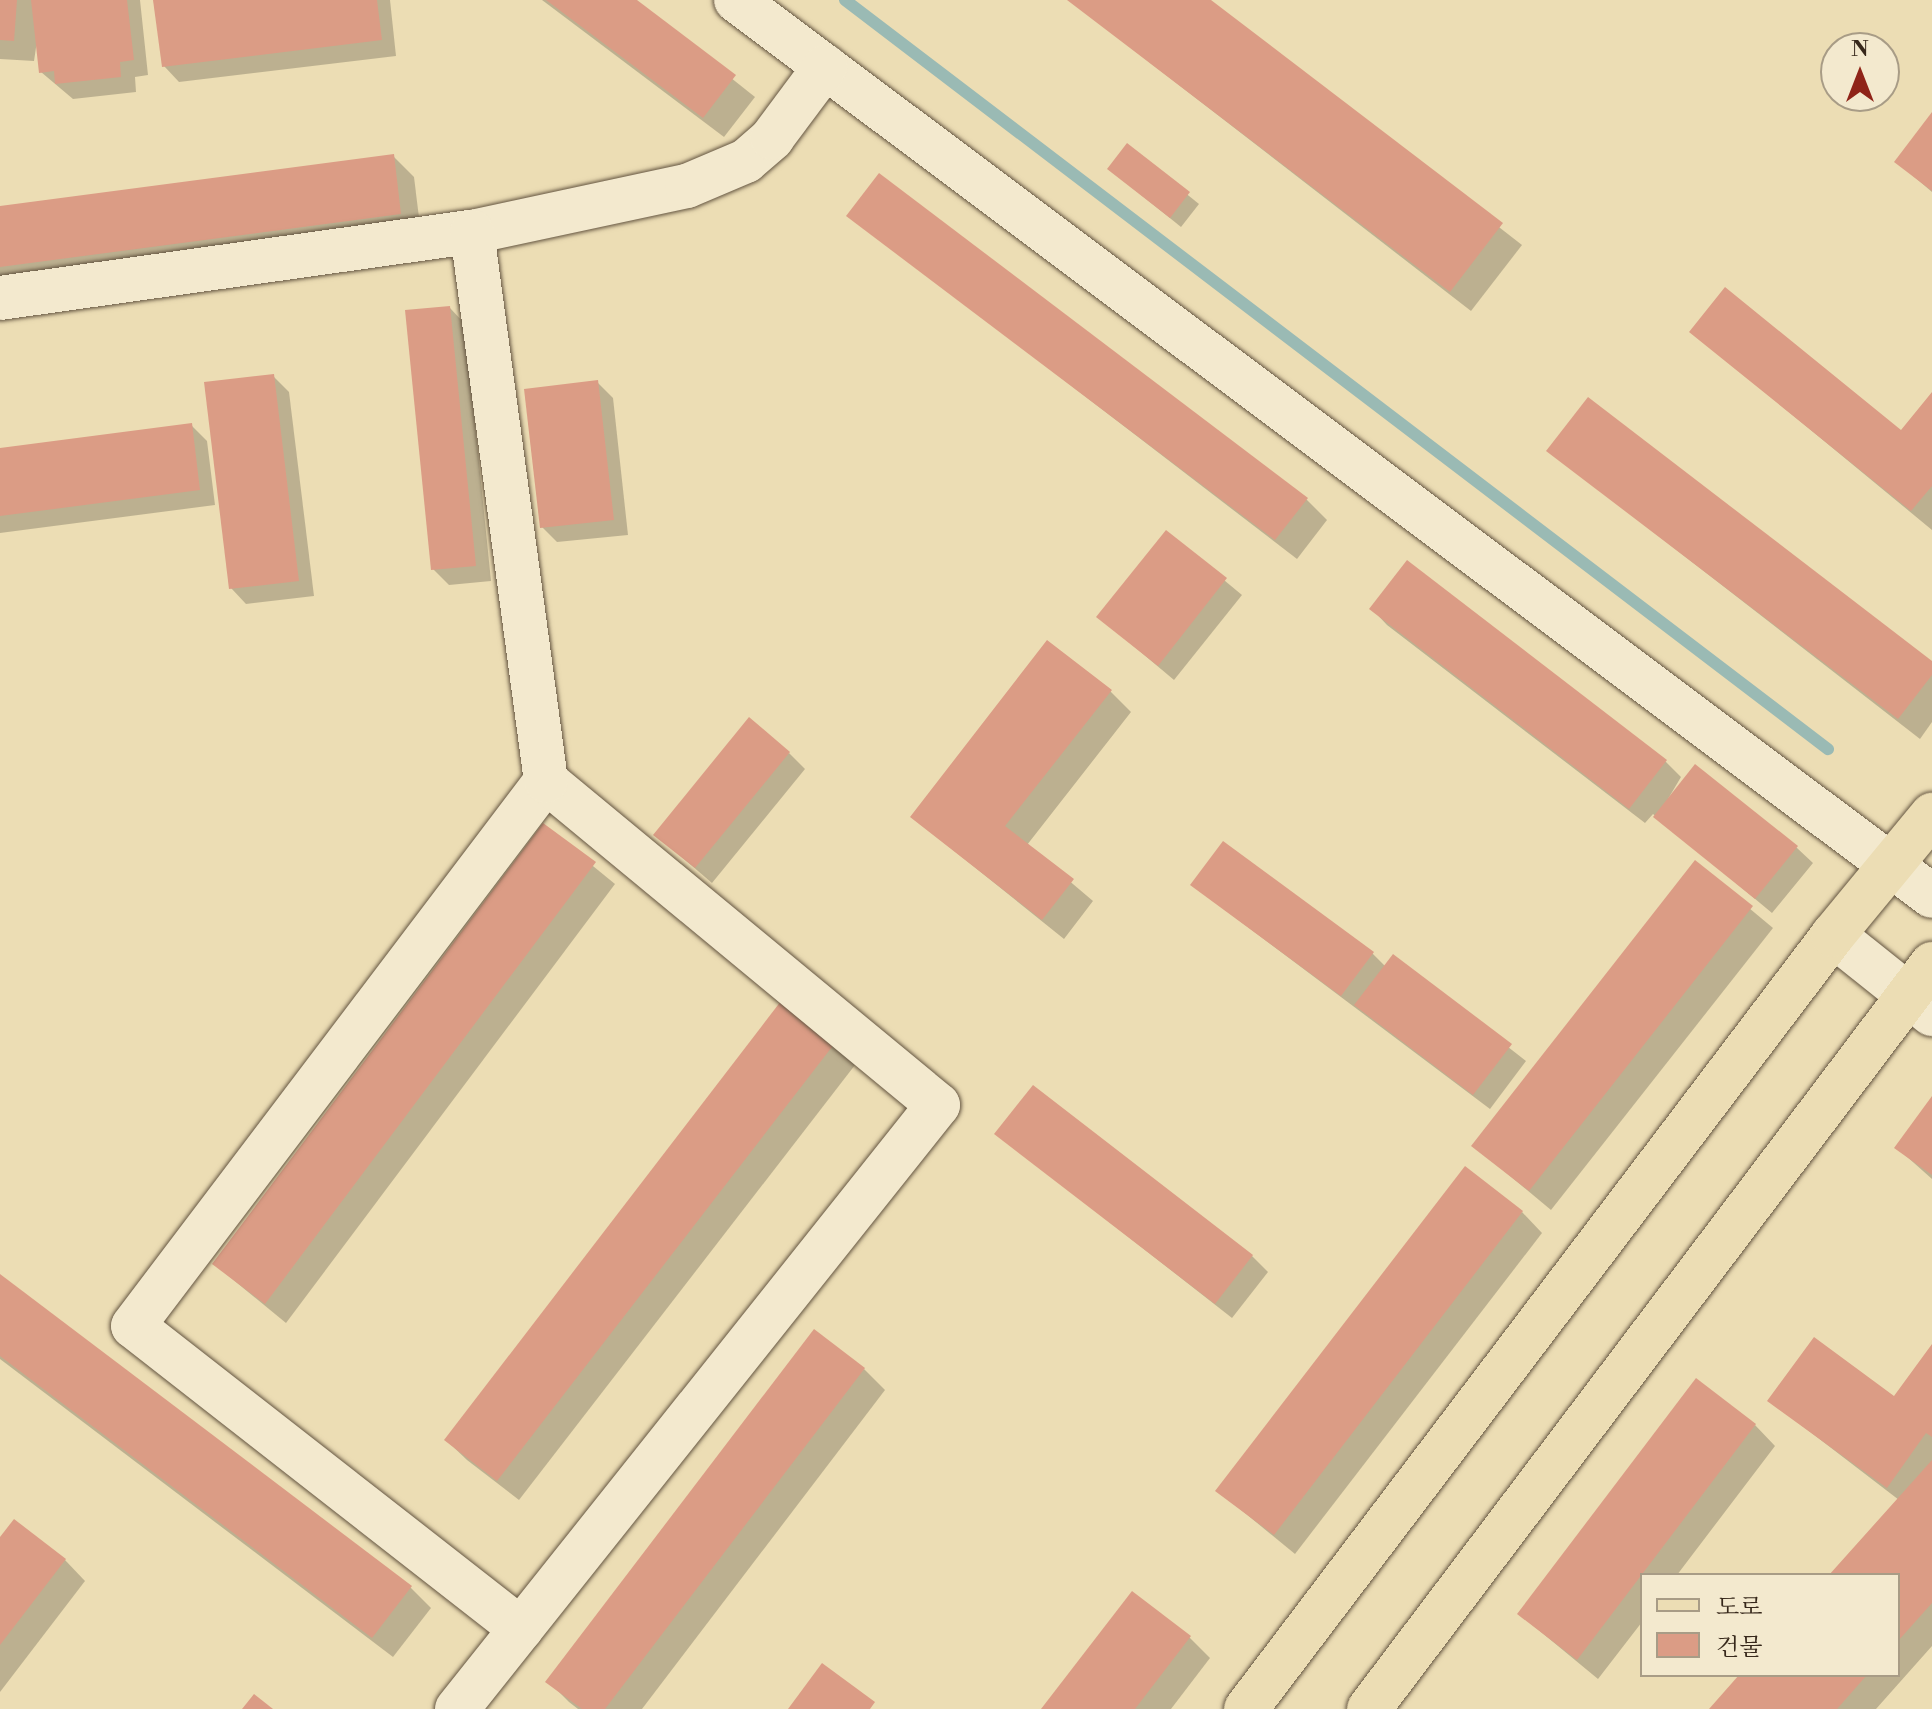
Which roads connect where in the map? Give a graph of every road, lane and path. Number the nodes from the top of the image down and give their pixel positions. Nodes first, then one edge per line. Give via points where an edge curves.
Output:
1 (736, 0) edge
2 (825, 67) junction
3 (472, 232) junction
4 (0, 298) edge
5 (546, 781) junction
6 (1932, 815) edge
7 (1889, 864) junction
8 (1932, 896) edge
9 (1833, 935) junction
10 (1924, 991) edge
11 (521, 1629) junction
12 (457, 1709) edge
13 (1246, 1709) edge
14 (1369, 1709) edge

1 - 2 street
2 - 3 street via 772,138 746,161 713,177
2 - 7 street
3 - 4 street
3 - 5 street
5 - 11 street via 133,1326
5 - 11 street via 938,1105
6 - 7 main road
7 - 8 street
7 - 9 main road
9 - 10 street
9 - 13 main road
10 - 14 main road
11 - 12 street

